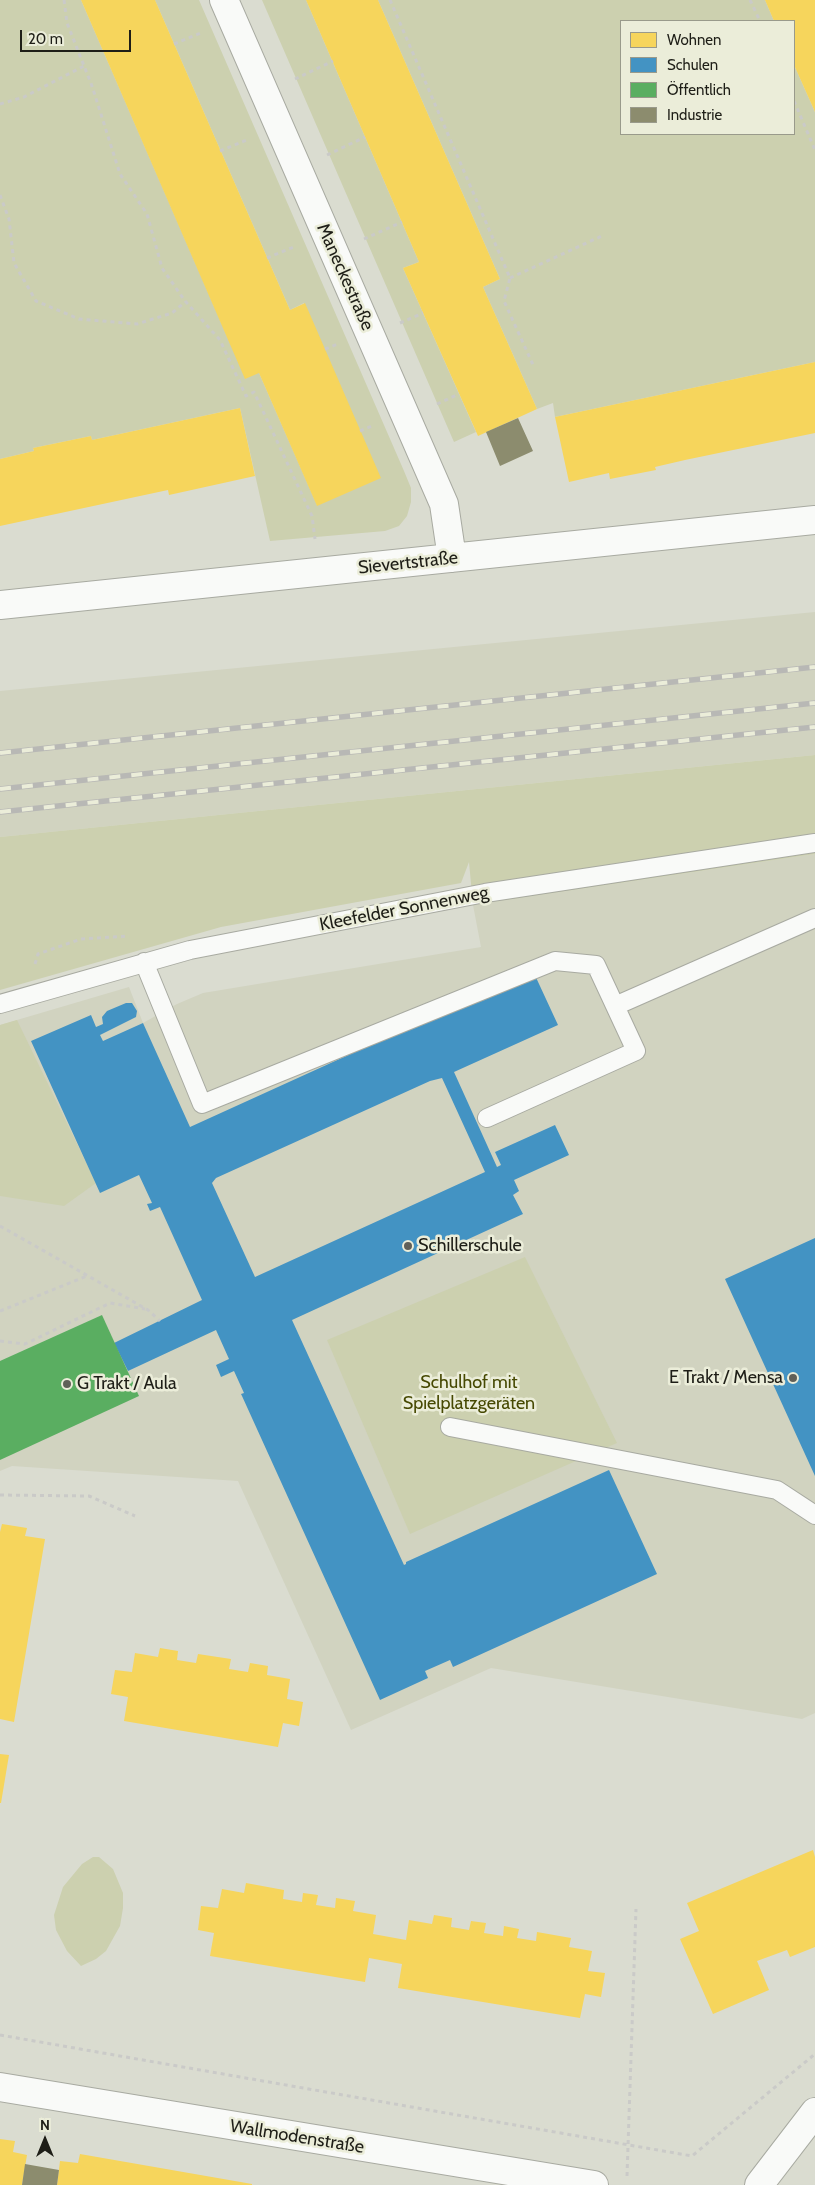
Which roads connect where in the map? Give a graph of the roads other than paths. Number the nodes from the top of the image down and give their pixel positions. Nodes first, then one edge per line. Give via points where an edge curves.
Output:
1 (224, 0) edge
2 (815, 520) edge
3 (452, 558) junction
4 (0, 605) edge
5 (815, 844) edge
6 (815, 918) edge
7 (144, 962) junction
8 (0, 1004) edge
9 (615, 1006) junction
10 (487, 1118) dead end
11 (450, 1427) dead end
12 (815, 1515) edge
13 (0, 2087) edge
14 (815, 2112) edge
15 (594, 2185) edge
16 (759, 2185) edge

1 - 3 street, Maneckestraße via 444,504
2 - 3 street, Sievertstraße
3 - 4 street, Sievertstraße
5 - 7 lane, Kleefelder Sonnenweg via 478,894 190,950
6 - 9 lane
7 - 8 lane, Kleefelder Sonnenweg
7 - 9 lane via 202,1104 554,960 596,965
9 - 10 lane via 636,1051
11 - 12 lane via 777,1490
13 - 15 street, Wallmodenstraße
14 - 16 street

